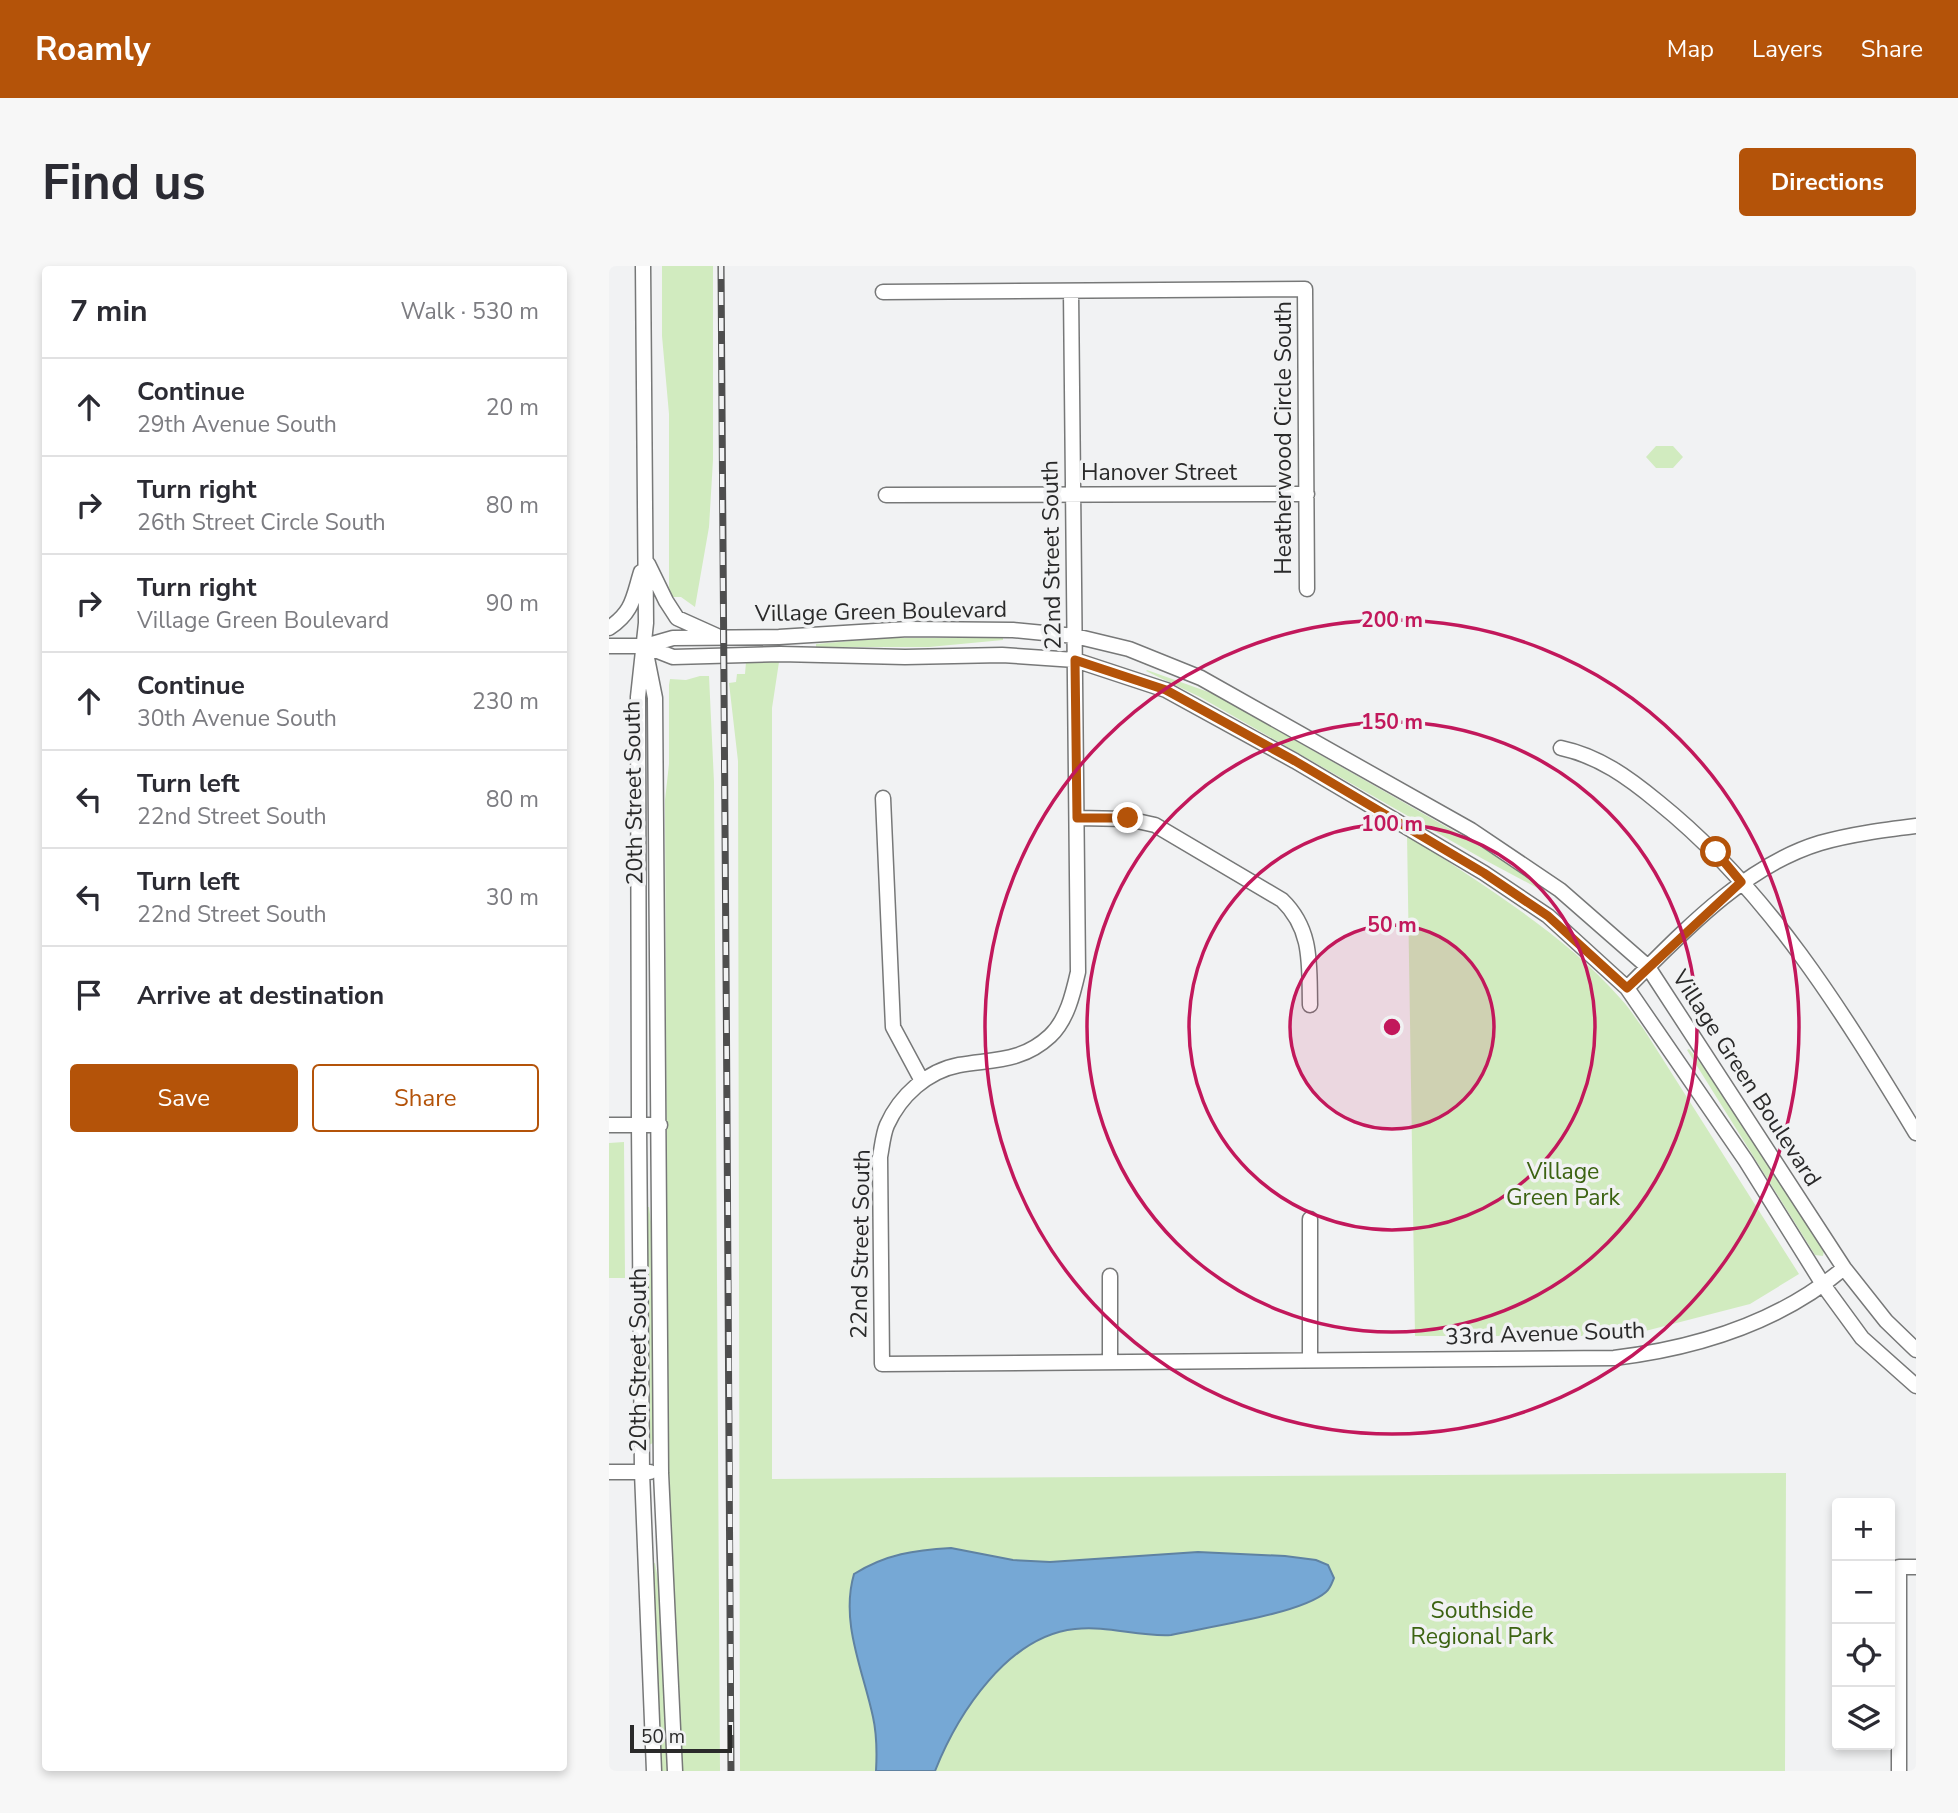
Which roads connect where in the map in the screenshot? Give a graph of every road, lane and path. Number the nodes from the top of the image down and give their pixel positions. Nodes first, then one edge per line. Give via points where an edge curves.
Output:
1 (643, 266) edge
2 (1071, 291) junction
3 (883, 292) dead end
4 (1307, 494) junction
5 (886, 495) dead end
6 (1073, 495) junction
7 (645, 557) junction
8 (1307, 589) dead end
9 (609, 628) edge
10 (1075, 636) junction
11 (722, 638) junction
12 (609, 646) edge
13 (645, 646) junction
14 (1075, 660) junction
15 (1562, 748) dead end
16 (883, 798) dead end
17 (1077, 818) junction
18 (1916, 826) edge
19 (1741, 882) junction
20 (639, 914) junction
21 (658, 914) junction
22 (1648, 967) junction
23 (1627, 988) junction
24 (1310, 1005) dead end
25 (922, 1081) junction
26 (609, 1125) edge
27 (639, 1125) junction
28 (660, 1125) junction
29 (1916, 1133) edge
30 (1310, 1219) dead end
31 (1845, 1268) junction
32 (1110, 1276) dead end
33 (1824, 1286) junction
34 (1916, 1350) edge
35 (1310, 1360) junction
36 (1110, 1362) junction
37 (882, 1364) joint
38 (1916, 1386) edge
39 (609, 1472) edge
40 (642, 1472) junction
41 (661, 1473) junction
42 (1916, 1567) edge
43 (654, 1771) edge
44 (675, 1771) edge
45 (1899, 1771) edge

1 - 7 street
2 - 3 street, Heatherwood Circle South
2 - 4 street, Heatherwood Circle South via 1305,289
2 - 6 street, 22nd Street South
4 - 6 street, Hanover Street
4 - 8 street, Heatherwood Circle South
5 - 6 street, Hanover Street
6 - 10 street, 22nd Street South
7 - 9 street via 630,609
7 - 11 street via 677,618
7 - 13 street
10 - 11 street, Village Green Boulevard via 908,629
10 - 14 street, 22nd Street South
10 - 22 street, Village Green Boulevard via 1129,649 1201,678 1471,830 1560,890
11 - 13 street, Village Green Boulevard via 673,638
12 - 13 street
13 - 14 street, Village Green Boulevard via 673,657 1002,655
13 - 20 street, 20th Street South via 639,697
13 - 21 street, 20th Street South via 655,698
14 - 17 street, 22nd Street South
14 - 23 street, Village Green Boulevard via 1166,690 1484,873 1548,916
15 - 19 street via 1591,756 1630,779 1716,852
16 - 25 street via 893,1027
17 - 24 street via 1128,818 1155,825 1282,900 1303,930
17 - 25 street, 22nd Street South via 1078,972 1069,1006 1052,1035 1023,1054 959,1065
18 - 19 street via 1818,844
19 - 22 street
19 - 29 street via 1827,989
20 - 21 street
20 - 27 street, 20th Street South
21 - 28 street, 20th Street South
22 - 23 street
22 - 31 street, Village Green Boulevard
23 - 33 street, Village Green Boulevard via 1746,1161
25 - 37 street, 22nd Street South via 886,1126 880,1157
26 - 27 street
27 - 28 street
27 - 40 street, 20th Street South
28 - 41 street, 20th Street South
30 - 35 street
31 - 33 street, 33rd Avenue South
31 - 34 street, Village Green Boulevard via 1886,1321
32 - 36 street
33 - 35 street, 33rd Avenue South via 1736,1330 1654,1353 1614,1358
33 - 38 street, Village Green Boulevard via 1862,1338
35 - 36 street, 33rd Avenue South
36 - 37 street, 33rd Avenue South
39 - 40 street
40 - 41 street
40 - 43 street, 20th Street South
41 - 44 street, 20th Street South
42 - 45 street via 1899,1567

